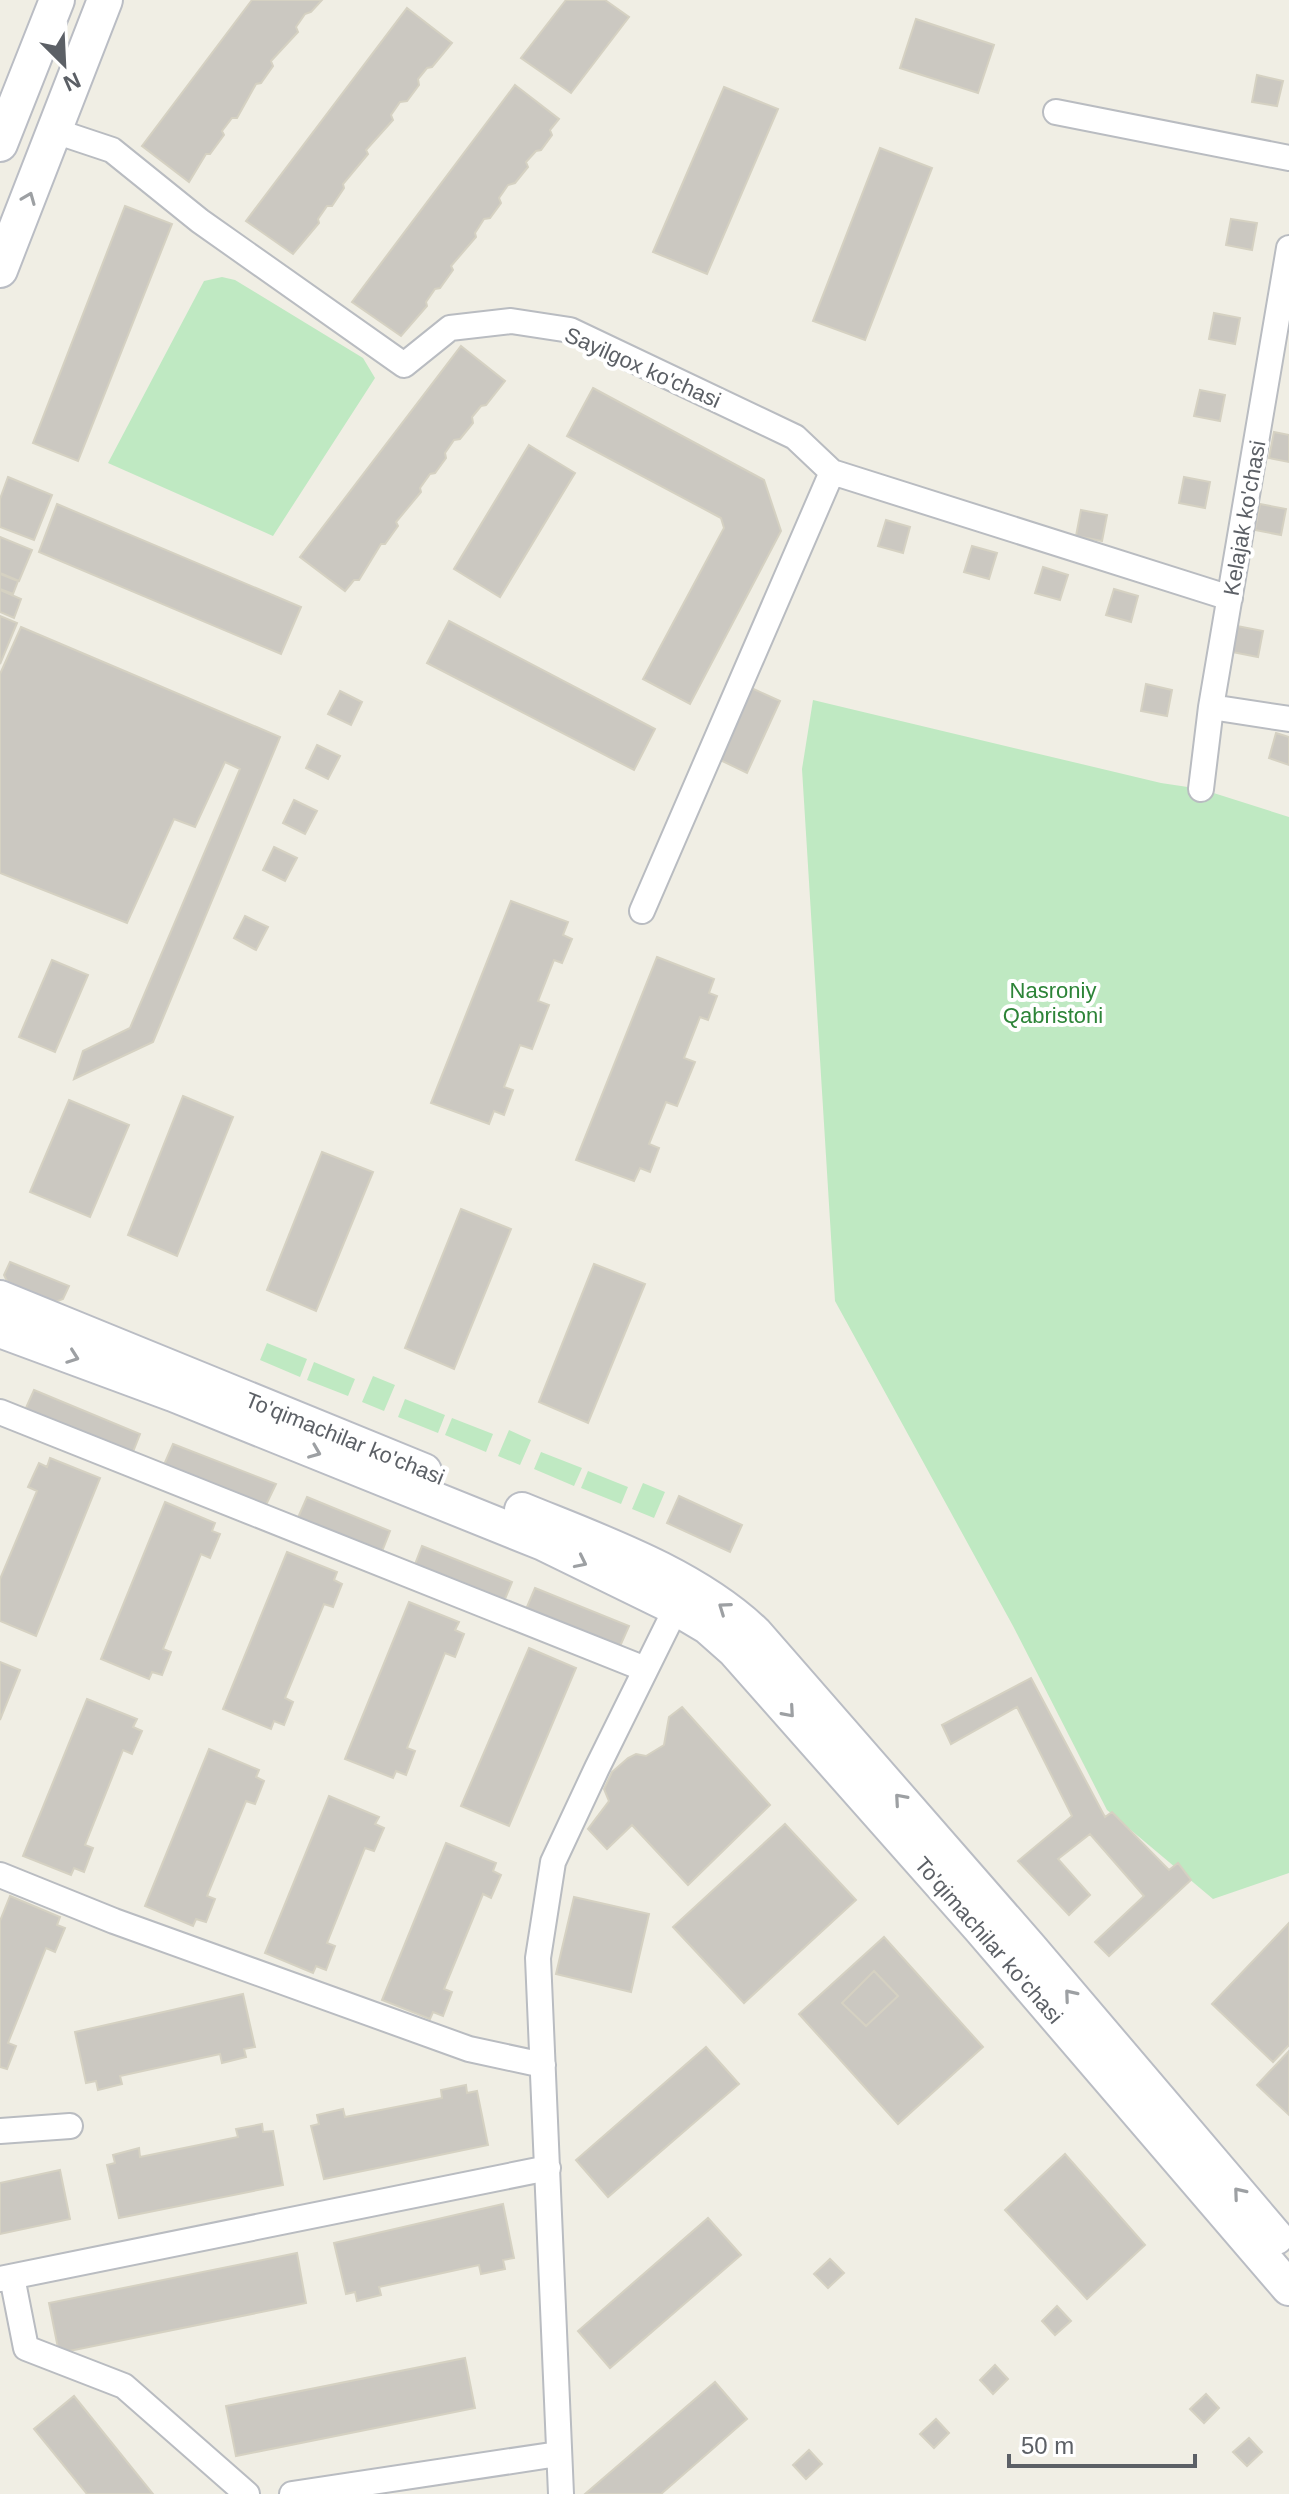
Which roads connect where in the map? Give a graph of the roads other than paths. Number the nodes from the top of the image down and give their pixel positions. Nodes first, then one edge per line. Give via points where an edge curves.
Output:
1 (57, 0) edge
2 (105, 0) edge
3 (1056, 112) dead end
4 (55, 131) junction
5 (0, 144) edge
6 (1289, 158) edge
7 (1289, 248) edge
8 (0, 270) edge
9 (832, 472) junction
10 (1230, 598) junction
11 (1211, 707) junction
12 (1289, 719) edge
13 (1201, 789) dead end
14 (642, 911) dead end
15 (0, 1298) edge
16 (0, 1330) edge
17 (0, 1412) edge
18 (682, 1596) junction
19 (645, 1669) junction
20 (0, 1875) edge
21 (543, 2065) junction
22 (70, 2126) dead end
23 (0, 2131) edge
24 (548, 2168) junction
25 (1289, 2253) edge
26 (6, 2278) edge
27 (1289, 2288) edge
28 (558, 2454) junction
29 (247, 2494) edge
30 (292, 2494) edge
31 (561, 2494) edge

1 - 5 main road
2 - 4 main road
3 - 6 street
8 -> 4 main road
4 - 9 street, Sayilgox ko'chasi via 112,150 200,221 404,365 450,328 511,321 570,330 795,437
7 - 10 street, Kelajak ko'chasi
9 - 10 street, Sayilgox ko'chasi
9 - 14 street
10 - 11 street, Kelajak ko'chasi
11 - 12 street
11 - 13 street, Kelajak ko'chasi
15 - 18 main road, To'qimachilar ko'chasi via 611,1546
16 -> 18 main road, To'qimachilar ko'chasi
17 - 19 street
18 - 19 street
25 -> 18 main road, To'qimachilar ko'chasi via 755,1633 726,1608
18 -> 27 main road, To'qimachilar ko'chasi via 980,1928
19 - 21 street via 553,1862 538,1958
20 - 21 street via 469,2049
21 - 24 street
22 - 23 street
24 - 26 street
24 - 28 street
26 - 29 street via 26,2348 124,2386
28 - 30 street
28 - 31 street

